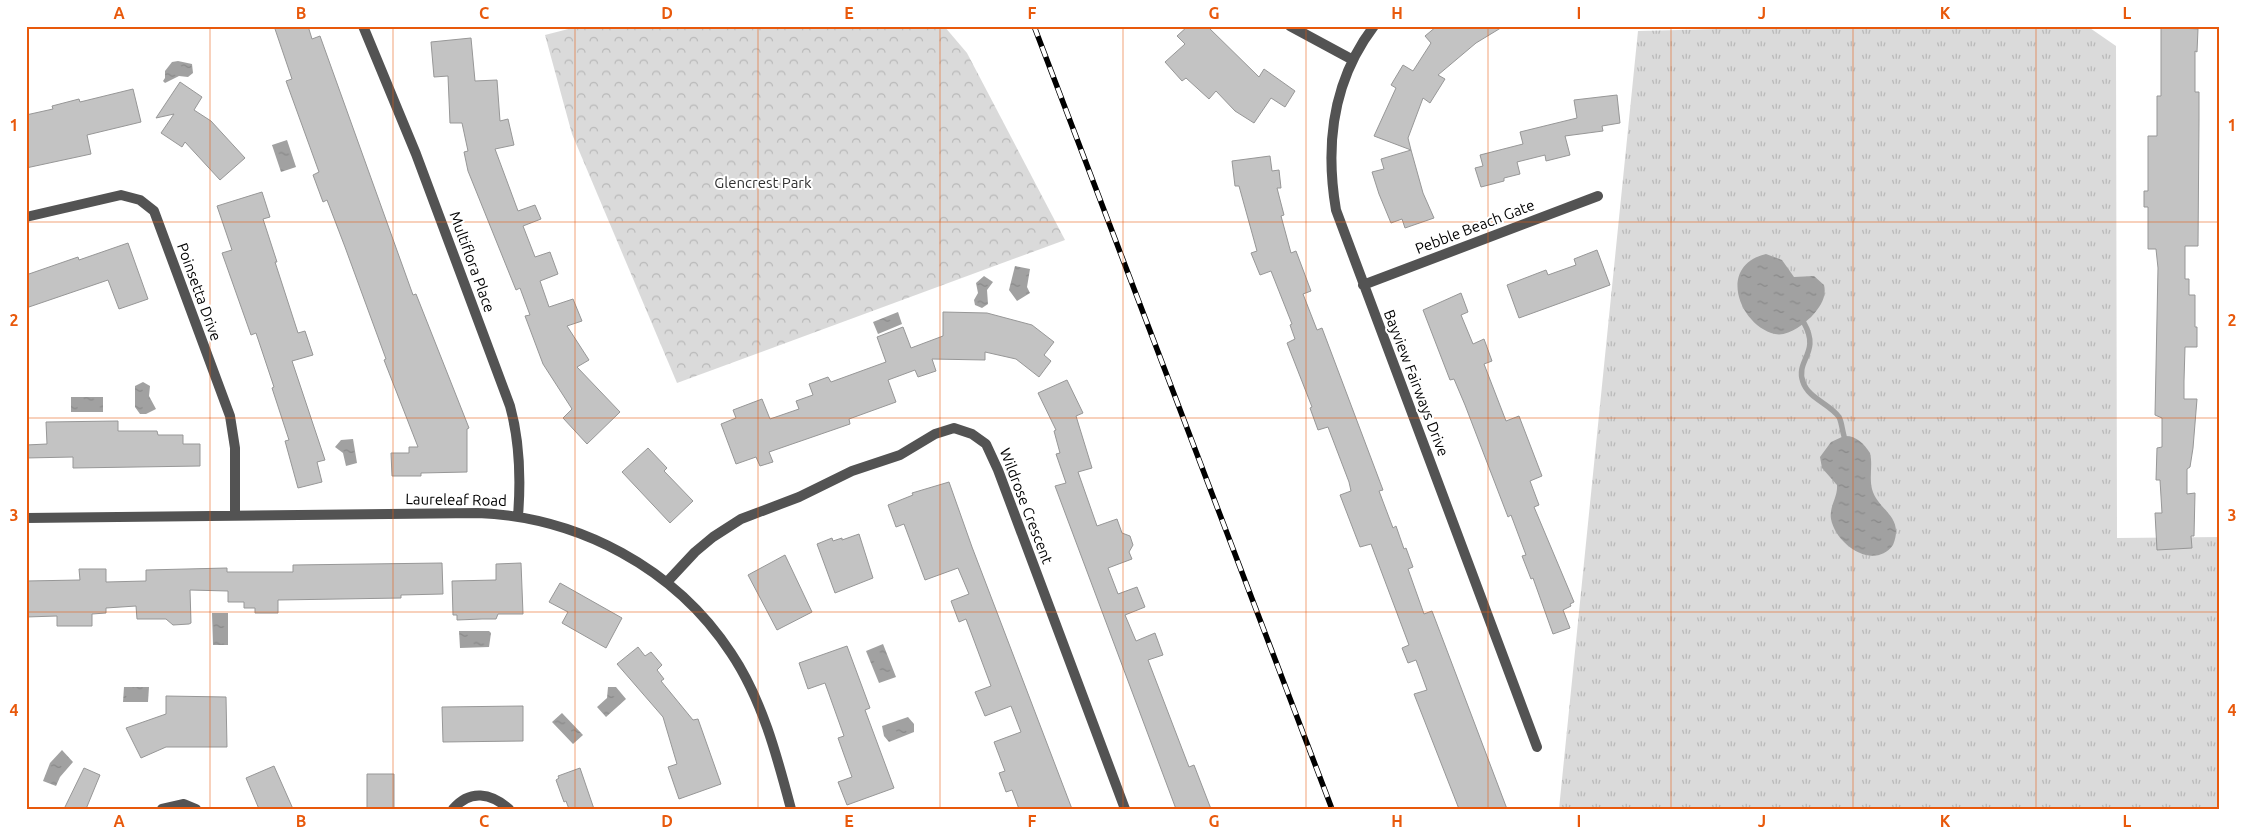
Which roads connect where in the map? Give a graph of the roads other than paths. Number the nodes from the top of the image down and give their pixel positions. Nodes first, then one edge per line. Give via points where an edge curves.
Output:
1 (363, 26) edge
2 (1290, 26) edge
3 (1374, 26) edge
4 (1353, 60) junction
5 (1598, 196) dead end
6 (26, 217) edge
7 (1363, 285) junction
8 (234, 515) junction
9 (518, 516) junction
10 (26, 518) edge
11 (667, 582) junction
12 (1537, 746) dead end
13 (162, 809) edge
14 (196, 809) edge
15 (453, 809) edge
16 (509, 809) edge
17 (791, 809) edge
18 (1125, 809) edge

1 - 9 street, Multiflora Place via 416,154 510,406 517,431
2 - 4 street
3 - 4 street, Bayview Fairways Drive
4 - 7 street, Bayview Fairways Drive via 1335,115 1330,173 1336,210
5 - 7 street, Pebble Beach Gate
6 - 8 street, Poinsetta Drive via 121,195 140,200 154,211 230,416 236,448
7 - 12 street, Bayview Fairways Drive
8 - 9 street, Laureleaf Road via 478,513
8 - 10 street, Laureleaf Road
9 - 11 street, Laureleaf Road via 558,525 602,542 627,554
11 - 17 street, Laureleaf Road via 713,628 732,654 766,727
11 - 18 street, Wildrose Crescent via 695,552 740,519 900,454 935,434 954,428 972,434 986,444 998,470
13 - 14 street via 184,804
15 - 16 street via 468,796 481,795 494,797

